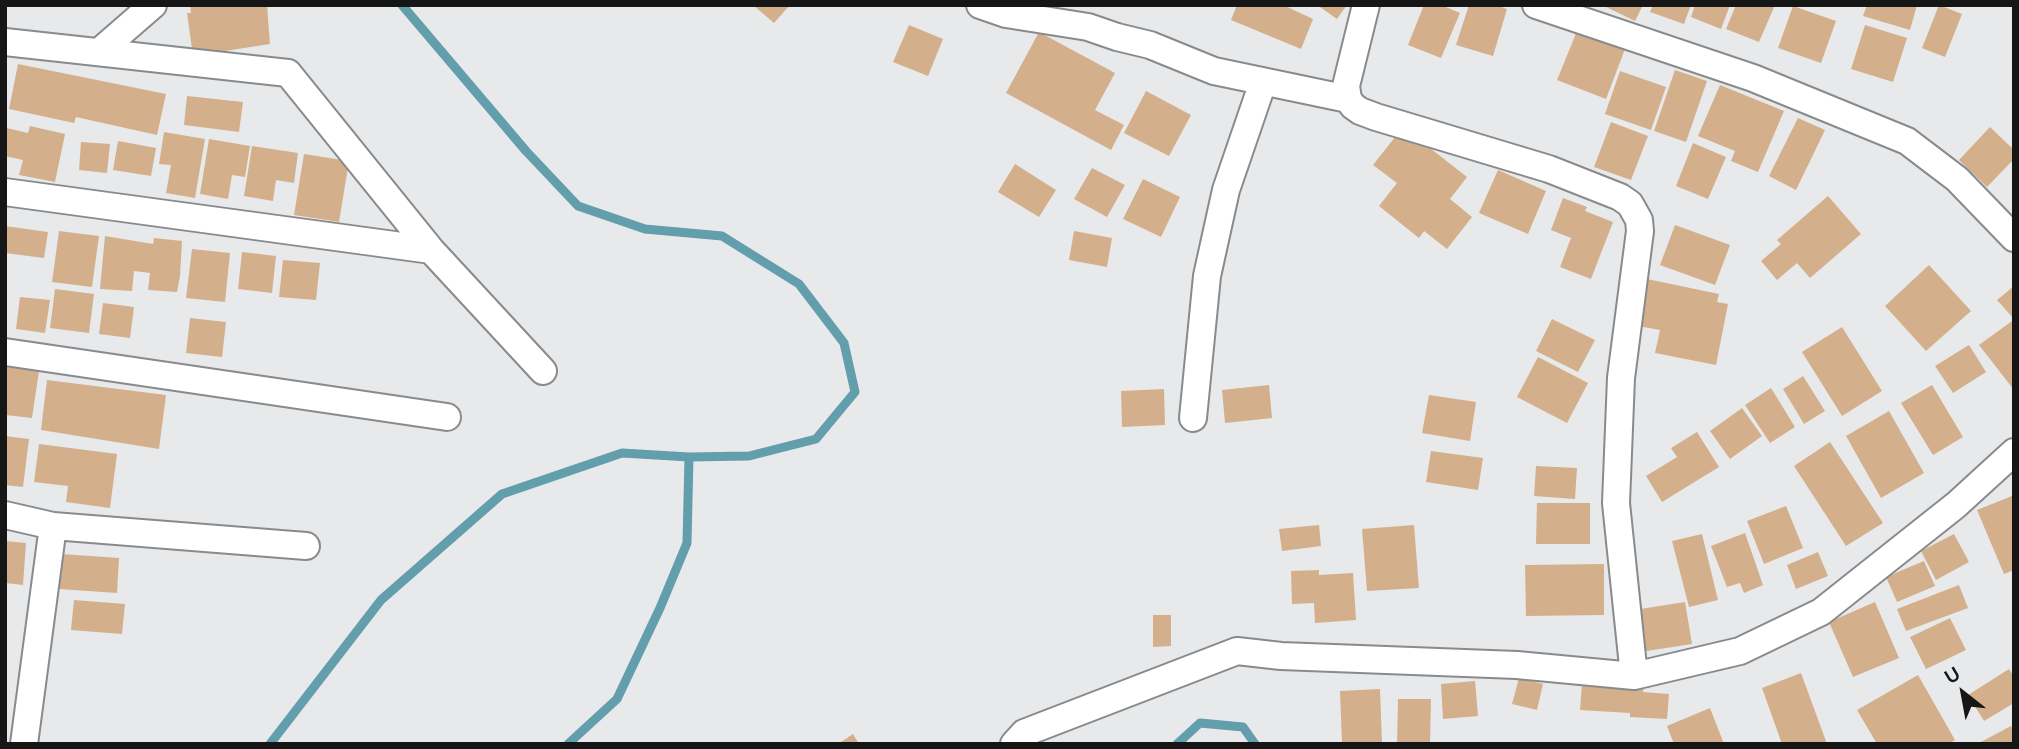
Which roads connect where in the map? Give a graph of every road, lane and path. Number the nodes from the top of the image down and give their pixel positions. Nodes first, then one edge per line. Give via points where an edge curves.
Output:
1 (153, 5) edge
2 (980, 5) edge
3 (1366, 5) edge
4 (1536, 5) edge
5 (5, 42) edge
6 (100, 51) junction
7 (1262, 82) junction
8 (1348, 99) junction
9 (5, 192) edge
10 (2014, 238) edge
11 (431, 250) junction
12 (5, 352) edge
13 (542, 371) dead end
14 (447, 416) dead end
15 (1193, 418) dead end
16 (2014, 452) edge
17 (5, 515) edge
18 (53, 526) junction
19 (306, 546) dead end
20 (1634, 676) junction
21 (24, 744) edge
22 (1014, 744) edge

1 - 6 street
2 - 7 street via 1006,14 1088,27 1214,71
3 - 8 street via 1346,86
4 - 10 street via 1753,78 1908,141 1957,179
5 - 6 street
6 - 11 street via 288,72
7 - 8 street
7 - 15 street via 1226,190 1208,275
8 - 20 street via 1360,111 1376,117 1549,169 1608,192 1635,212 1640,231 1621,378 1616,503
9 - 11 street
11 - 13 street
12 - 14 street
16 - 20 street via 1956,505 1821,612 1740,651
17 - 18 street
18 - 19 street
18 - 21 street
20 - 22 street via 1517,665 1237,651 1024,733

